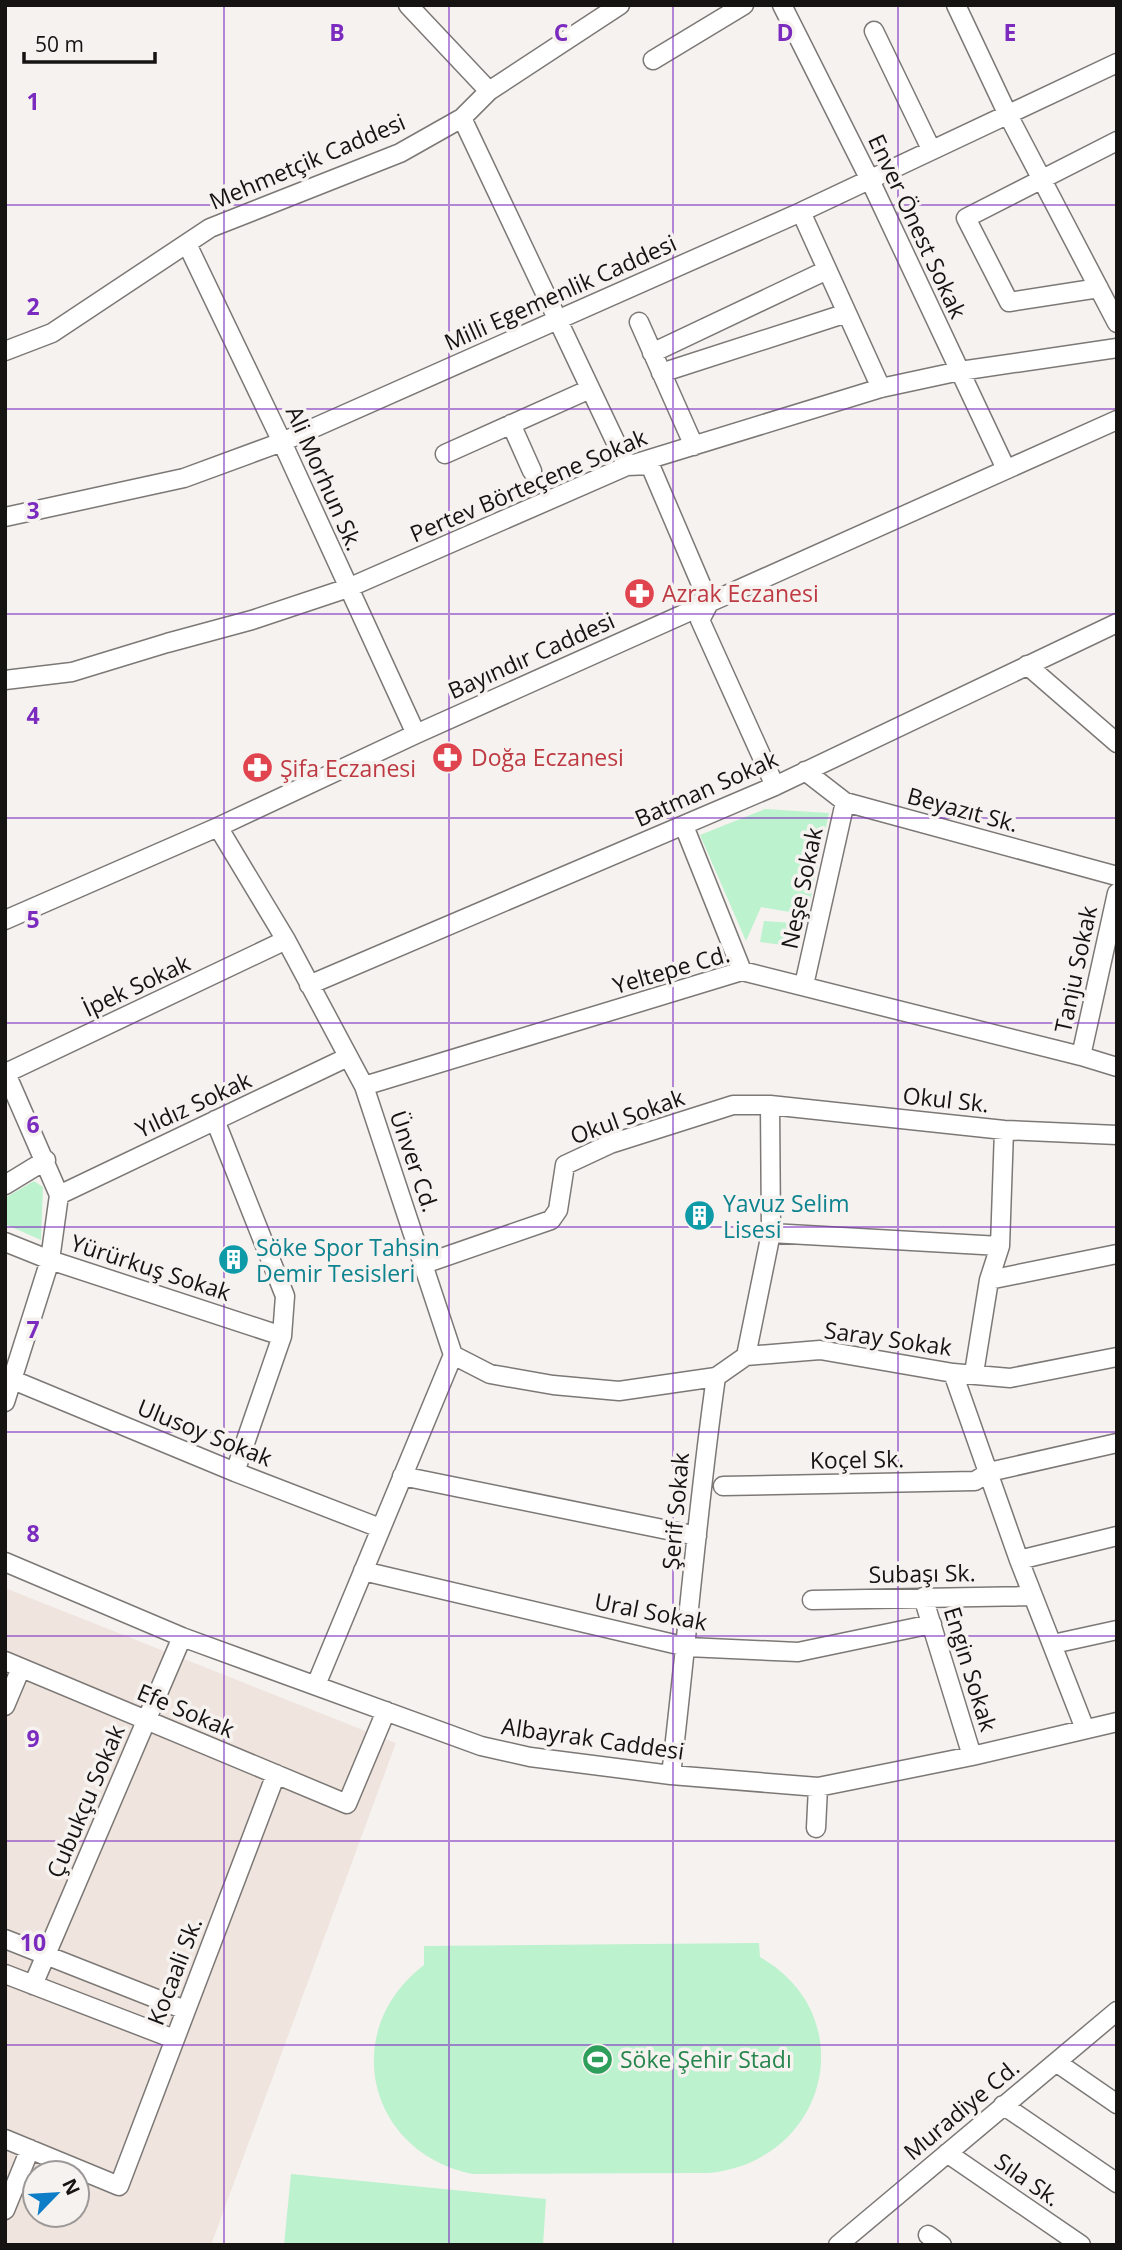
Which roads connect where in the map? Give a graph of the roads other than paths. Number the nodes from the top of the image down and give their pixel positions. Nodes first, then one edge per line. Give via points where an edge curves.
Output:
1 (408, 5) edge
2 (620, 5) edge
3 (744, 5) edge
4 (782, 5) edge
5 (956, 5) edge
6 (874, 31) dead end
7 (653, 60) dead end
8 (1117, 63) edge
9 (489, 91) junction
10 (1007, 113) junction
11 (463, 118) junction
12 (1117, 141) edge
13 (931, 149) junction
14 (869, 178) junction
15 (1041, 179) junction
16 (801, 212) junction
17 (187, 244) junction
18 (827, 270) junction
19 (1099, 288) junction
20 (847, 313) junction
21 (558, 320) junction
22 (639, 322) dead end
23 (1117, 323) edge
24 (1117, 348) edge
25 (5, 351) edge
26 (652, 353) junction
27 (960, 371) junction
28 (662, 373) junction
29 (881, 388) junction
30 (590, 389) junction
31 (1117, 420) edge
32 (511, 424) junction
33 (282, 442) junction
34 (694, 446) junction
35 (445, 454) dead end
36 (627, 466) junction
37 (1006, 469) junction
38 (532, 471) dead end
39 (5, 517) edge
40 (348, 588) junction
41 (709, 603) junction
42 (1112, 631) edge
43 (1027, 664) junction
44 (5, 680) edge
45 (416, 734) junction
46 (1117, 743) edge
47 (805, 771) junction
48 (775, 786) junction
49 (845, 802) junction
50 (684, 826) junction
51 (218, 827) junction
52 (1117, 876) edge
53 (1117, 893) edge
54 (5, 920) edge
55 (286, 940) junction
56 (742, 971) junction
57 (309, 985) junction
58 (804, 985) junction
59 (1081, 1056) junction
60 (348, 1058) junction
61 (1117, 1067) edge
62 (6, 1072) edge
63 (364, 1086) junction
64 (770, 1105) junction
65 (215, 1120) junction
66 (1004, 1130) junction
67 (1117, 1135) edge
68 (46, 1160) junction
69 (5, 1185) edge
70 (60, 1195) junction
71 (771, 1233) junction
72 (5, 1242) edge
73 (1000, 1246) junction
74 (1117, 1254) edge
75 (50, 1260) junction
76 (424, 1264) junction
77 (989, 1280) junction
78 (282, 1336) junction
79 (453, 1355) junction
80 (746, 1356) junction
81 (1117, 1357) edge
82 (953, 1373) junction
83 (974, 1373) junction
84 (716, 1377) junction
85 (13, 1380) junction
86 (5, 1402) edge
87 (1117, 1443) edge
88 (236, 1472) junction
89 (989, 1472) junction
90 (402, 1476) junction
91 (723, 1486) dead end
92 (380, 1528) junction
93 (697, 1536) junction
94 (1117, 1536) edge
95 (1019, 1560) junction
96 (5, 1562) edge
97 (363, 1571) junction
98 (1033, 1596) junction
99 (923, 1597) junction
100 (812, 1600) dead end
101 (932, 1625) junction
102 (1117, 1630) edge
103 (182, 1637) junction
104 (1053, 1644) junction
105 (687, 1647) junction
106 (13, 1665) edge
107 (316, 1685) junction
108 (5, 1706) edge
109 (386, 1711) junction
110 (146, 1720) junction
111 (1117, 1722) edge
112 (1085, 1729) junction
113 (972, 1756) junction
114 (276, 1774) junction
115 (671, 1775) junction
116 (818, 1787) junction
117 (816, 1828) dead end
118 (5, 1939) edge
119 (46, 1954) junction
120 (5, 1974) edge
121 (33, 1985) junction
122 (185, 2010) junction
123 (1117, 2011) edge
124 (174, 2039) junction
125 (1056, 2062) junction
126 (1117, 2104) edge
127 (1003, 2105) junction
128 (5, 2139) edge
129 (30, 2149) junction
130 (947, 2153) junction
131 (1117, 2183) edge
132 (5, 2210) edge
133 (838, 2245) edge
134 (1081, 2245) edge

1 - 9 street
2 - 9 street, Mehmetçik Caddesi
3 - 7 street
4 - 14 street, Enver Önest Sokak
5 - 10 street
6 - 13 street
8 - 10 street, Milli Egemenlik Caddesi
9 - 11 street, Mehmetçik Caddesi
10 - 13 street, Milli Egemenlik Caddesi
10 - 15 street
11 - 17 street, Mehmetçik Caddesi via 400,153 210,228
11 - 21 street
12 - 15 street
13 - 14 street, Milli Egemenlik Caddesi
14 - 16 street, Milli Egemenlik Caddesi
14 - 27 street, Enver Önest Sokak
15 - 19 street
15 - 19 street via 966,218 1009,302
16 - 18 street
16 - 21 street, Milli Egemenlik Caddesi
17 - 25 street, Mehmetçik Caddesi via 52,333
17 - 33 street, Ali Morhun Sk.
18 - 20 street
18 - 26 street
19 - 23 street
20 - 28 street
20 - 29 street
21 - 30 street
21 - 33 street, Milli Egemenlik Caddesi
22 - 26 street
24 - 27 street, Pertev Börteçene Sokak
26 - 28 street
27 - 29 street, Pertev Börteçene Sokak
27 - 37 street, Enver Önest Sokak
28 - 34 street
29 - 34 street, Pertev Börteçene Sokak
30 - 32 street
30 - 36 street
31 - 37 street, Bayındır Caddesi
32 - 35 street
32 - 38 street
33 - 39 street, Milli Egemenlik Caddesi via 184,478
33 - 40 street, Ali Morhun Sk.
34 - 36 street, Pertev Börteçene Sokak
36 - 40 street, Pertev Börteçene Sokak
36 - 41 street via 650,465
37 - 41 street, Bayındır Caddesi
40 - 44 street, Pertev Börteçene Sokak via 72,672
40 - 45 street, Ali Morhun Sk.
41 - 45 street, Bayındır Caddesi
41 - 48 street via 700,620
42 - 43 street, Batman Sokak
43 - 46 street
43 - 47 street, Batman Sokak
45 - 51 street, Bayındır Caddesi
47 - 48 street, Batman Sokak
47 - 49 street, Beyazıt Sk.
48 - 50 street, Batman Sokak
49 - 52 street, Beyazıt Sk.
49 - 58 street, Neşe Sokak
50 - 56 street
50 - 57 street, Batman Sokak
51 - 54 street, Bayındır Caddesi
51 - 55 street, Ünver Cd.
53 - 59 street, Tanju Sokak
55 - 57 street, Ünver Cd.
55 - 62 street, İpek Sokak
56 - 58 street, Yeltepe Cd.
56 - 63 street, Yeltepe Cd.
57 - 60 street, Ünver Cd.
58 - 59 street, Yeltepe Cd.
59 - 61 street, Yeltepe Cd.
60 - 63 street, Ünver Cd.
60 - 65 street, Yıldız Sokak
62 - 68 street
63 - 76 street, Ünver Cd.
64 - 66 street, Okul Sk.
64 - 71 street
64 - 76 street, Okul Sokak via 733,1105 610,1144 565,1165 558,1210 551,1220
65 - 70 street, Yıldız Sokak
65 - 78 street via 285,1296
66 - 67 street, Okul Sk.
66 - 73 street
68 - 69 street
68 - 70 street
70 - 75 street
71 - 73 street
71 - 80 street
72 - 75 street, Yürürkuş Sokak
73 - 77 street
74 - 77 street
75 - 78 street, Yürürkuş Sokak
75 - 85 street
76 - 79 street, Ünver Cd.
77 - 83 street
78 - 88 street
79 - 84 street via 490,1374 619,1391
79 - 90 street
80 - 82 street, Saray Sokak via 820,1350
80 - 84 street
81 - 83 street, Saray Sokak via 1010,1378
82 - 83 street, Saray Sokak
82 - 89 street
84 - 93 street, Şerif Sokak
85 - 86 street
85 - 88 street, Ulusoy Sokak
87 - 89 street, Koçel Sk.
88 - 92 street, Ulusoy Sokak
89 - 91 street, Koçel Sk. via 975,1481
89 - 95 street
90 - 92 street
90 - 93 street
92 - 97 street
93 - 105 street, Şerif Sokak
94 - 95 street
95 - 98 street
96 - 103 street, Albayrak Caddesi
97 - 105 street, Ural Sokak
97 - 107 street
98 - 99 street, Subaşı Sk.
98 - 104 street
99 - 100 street, Subaşı Sk.
99 - 101 street, Engin Sokak
101 - 105 street, Ural Sokak via 798,1652
101 - 113 street, Engin Sokak
102 - 104 street
103 - 107 street, Albayrak Caddesi
103 - 110 street, Çubukçu Sokak
104 - 112 street
105 - 115 street, Şerif Sokak
106 - 108 street
106 - 110 street, Efe Sokak
107 - 109 street, Albayrak Caddesi
109 - 114 street, Efe Sokak via 347,1804
109 - 115 street, Albayrak Caddesi via 481,1746 530,1758
110 - 114 street, Efe Sokak
110 - 119 street, Çubukçu Sokak
111 - 112 street, Albayrak Caddesi
112 - 113 street, Albayrak Caddesi
113 - 116 street, Albayrak Caddesi
114 - 122 street, Kocaali Sk.
115 - 116 street, Albayrak Caddesi
116 - 117 street
118 - 119 street
119 - 121 street, Çubukçu Sokak
119 - 122 street
120 - 121 street
121 - 124 street
122 - 124 street, Kocaali Sk.
123 - 125 street, Muradiye Cd.
124 - 129 street, Kocaali Sk. via 119,2186
125 - 126 street
125 - 127 street, Muradiye Cd.
127 - 130 street, Muradiye Cd.
127 - 131 street
128 - 129 street
129 - 132 street
130 - 133 street, Muradiye Cd.
130 - 134 street, Sıla Sk.

